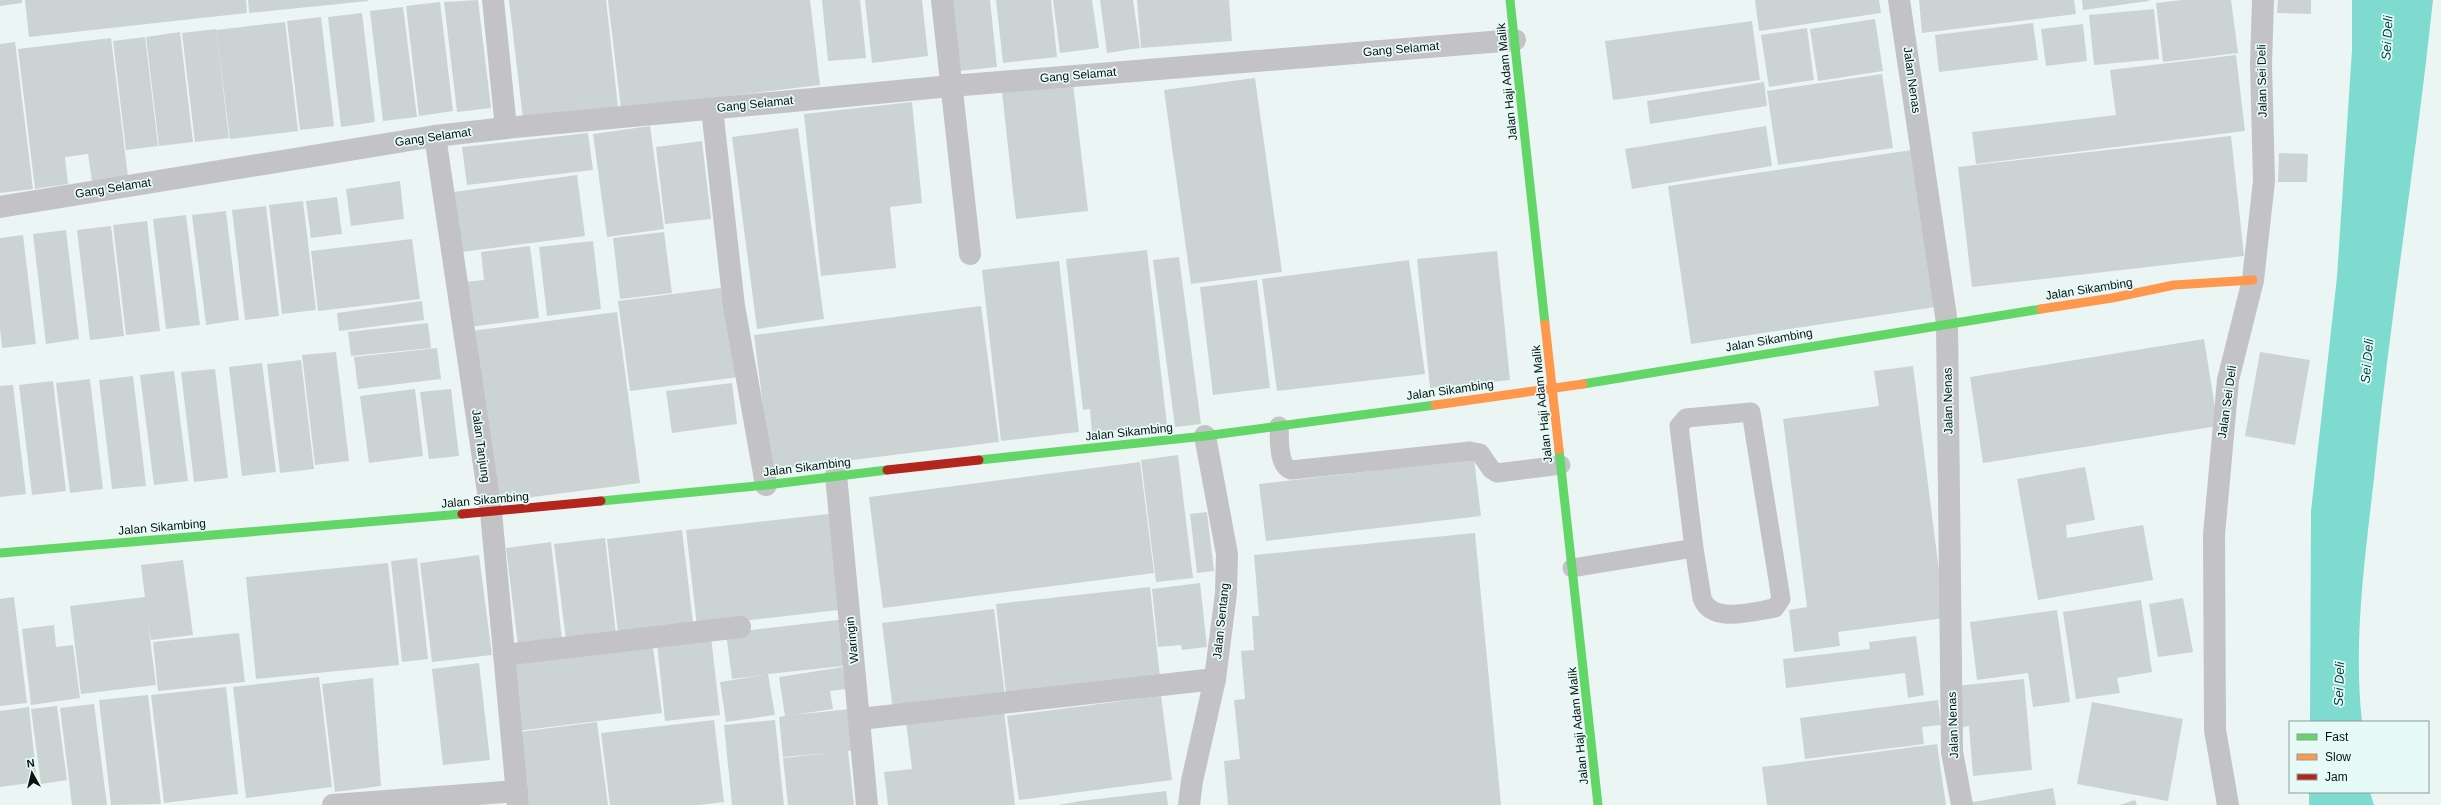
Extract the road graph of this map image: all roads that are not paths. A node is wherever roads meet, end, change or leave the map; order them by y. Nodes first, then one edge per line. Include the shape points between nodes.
1 (493, 0) edge
2 (942, 0) edge
3 (1510, 0) edge
4 (1899, 0) edge
5 (2263, 0) edge
6 (1515, 40) junction
7 (951, 86) junction
8 (712, 109) junction
9 (506, 128) junction
10 (435, 136) junction
11 (0, 207) edge
12 (970, 254) dead end
13 (2253, 280) junction
14 (1947, 322) junction
15 (1552, 389) junction
16 (1279, 426) junction
17 (1205, 436) junction
18 (1561, 465) junction
19 (836, 475) junction
20 (766, 485) junction
21 (491, 512) junction
22 (1694, 548) junction
23 (0, 553) edge
24 (1572, 568) junction
25 (740, 627) dead end
26 (504, 655) junction
27 (1215, 679) junction
28 (860, 719) junction
29 (517, 798) edge
30 (332, 805) edge
31 (867, 805) edge
32 (1189, 805) edge
33 (1598, 805) edge
34 (1962, 805) edge
35 (2228, 805) edge

1 - 9 street
2 - 7 street
3 - 6 street, Jalan Haji Adam Malik
4 - 14 street, Jalan Nenas
5 - 13 street, Jalan Sei Deli via 2261,64 2264,181
6 - 7 street, Gang Selamat
6 - 15 street, Jalan Haji Adam Malik
7 - 8 street, Gang Selamat
7 - 12 street
8 - 9 street, Gang Selamat
8 - 20 street via 734,306
9 - 10 street, Gang Selamat
10 - 11 street, Gang Selamat
10 - 21 street, Jalan Tanjung
13 - 14 street, Jalan Sikambing via 2174,285 2112,298
13 - 35 street, Jalan Sei Deli via 2228,380 2214,535 2215,730
14 - 15 street, Jalan Sikambing
14 - 34 street, Jalan Nenas via 1952,752
15 - 16 street, Jalan Sikambing
15 - 18 street, Jalan Haji Adam Malik
16 - 17 street, Jalan Sikambing
16 - 18 lane via 1283,462 1291,470 1470,451 1480,453 1497,473
17 - 19 street, Jalan Sikambing
17 - 27 street, Jalan Sentang via 1227,554 1226,593
18 - 24 street, Jalan Haji Adam Malik
19 - 20 street, Jalan Sikambing
19 - 28 street, Waringin
20 - 21 street, Jalan Sikambing
21 - 23 street, Jalan Sikambing
21 - 26 street, Jalan Tanjung
22 - 22 lane via 1679,426 1686,418 1751,412 1780,604 1775,608 1729,614 1711,612 1704,605 1702,598
22 - 24 lane
24 - 33 street, Jalan Haji Adam Malik
25 - 26 street
26 - 29 street, Jalan Tanjung
27 - 28 street
27 - 32 street, Jalan Sentang
28 - 31 street, Waringin
29 - 30 street

